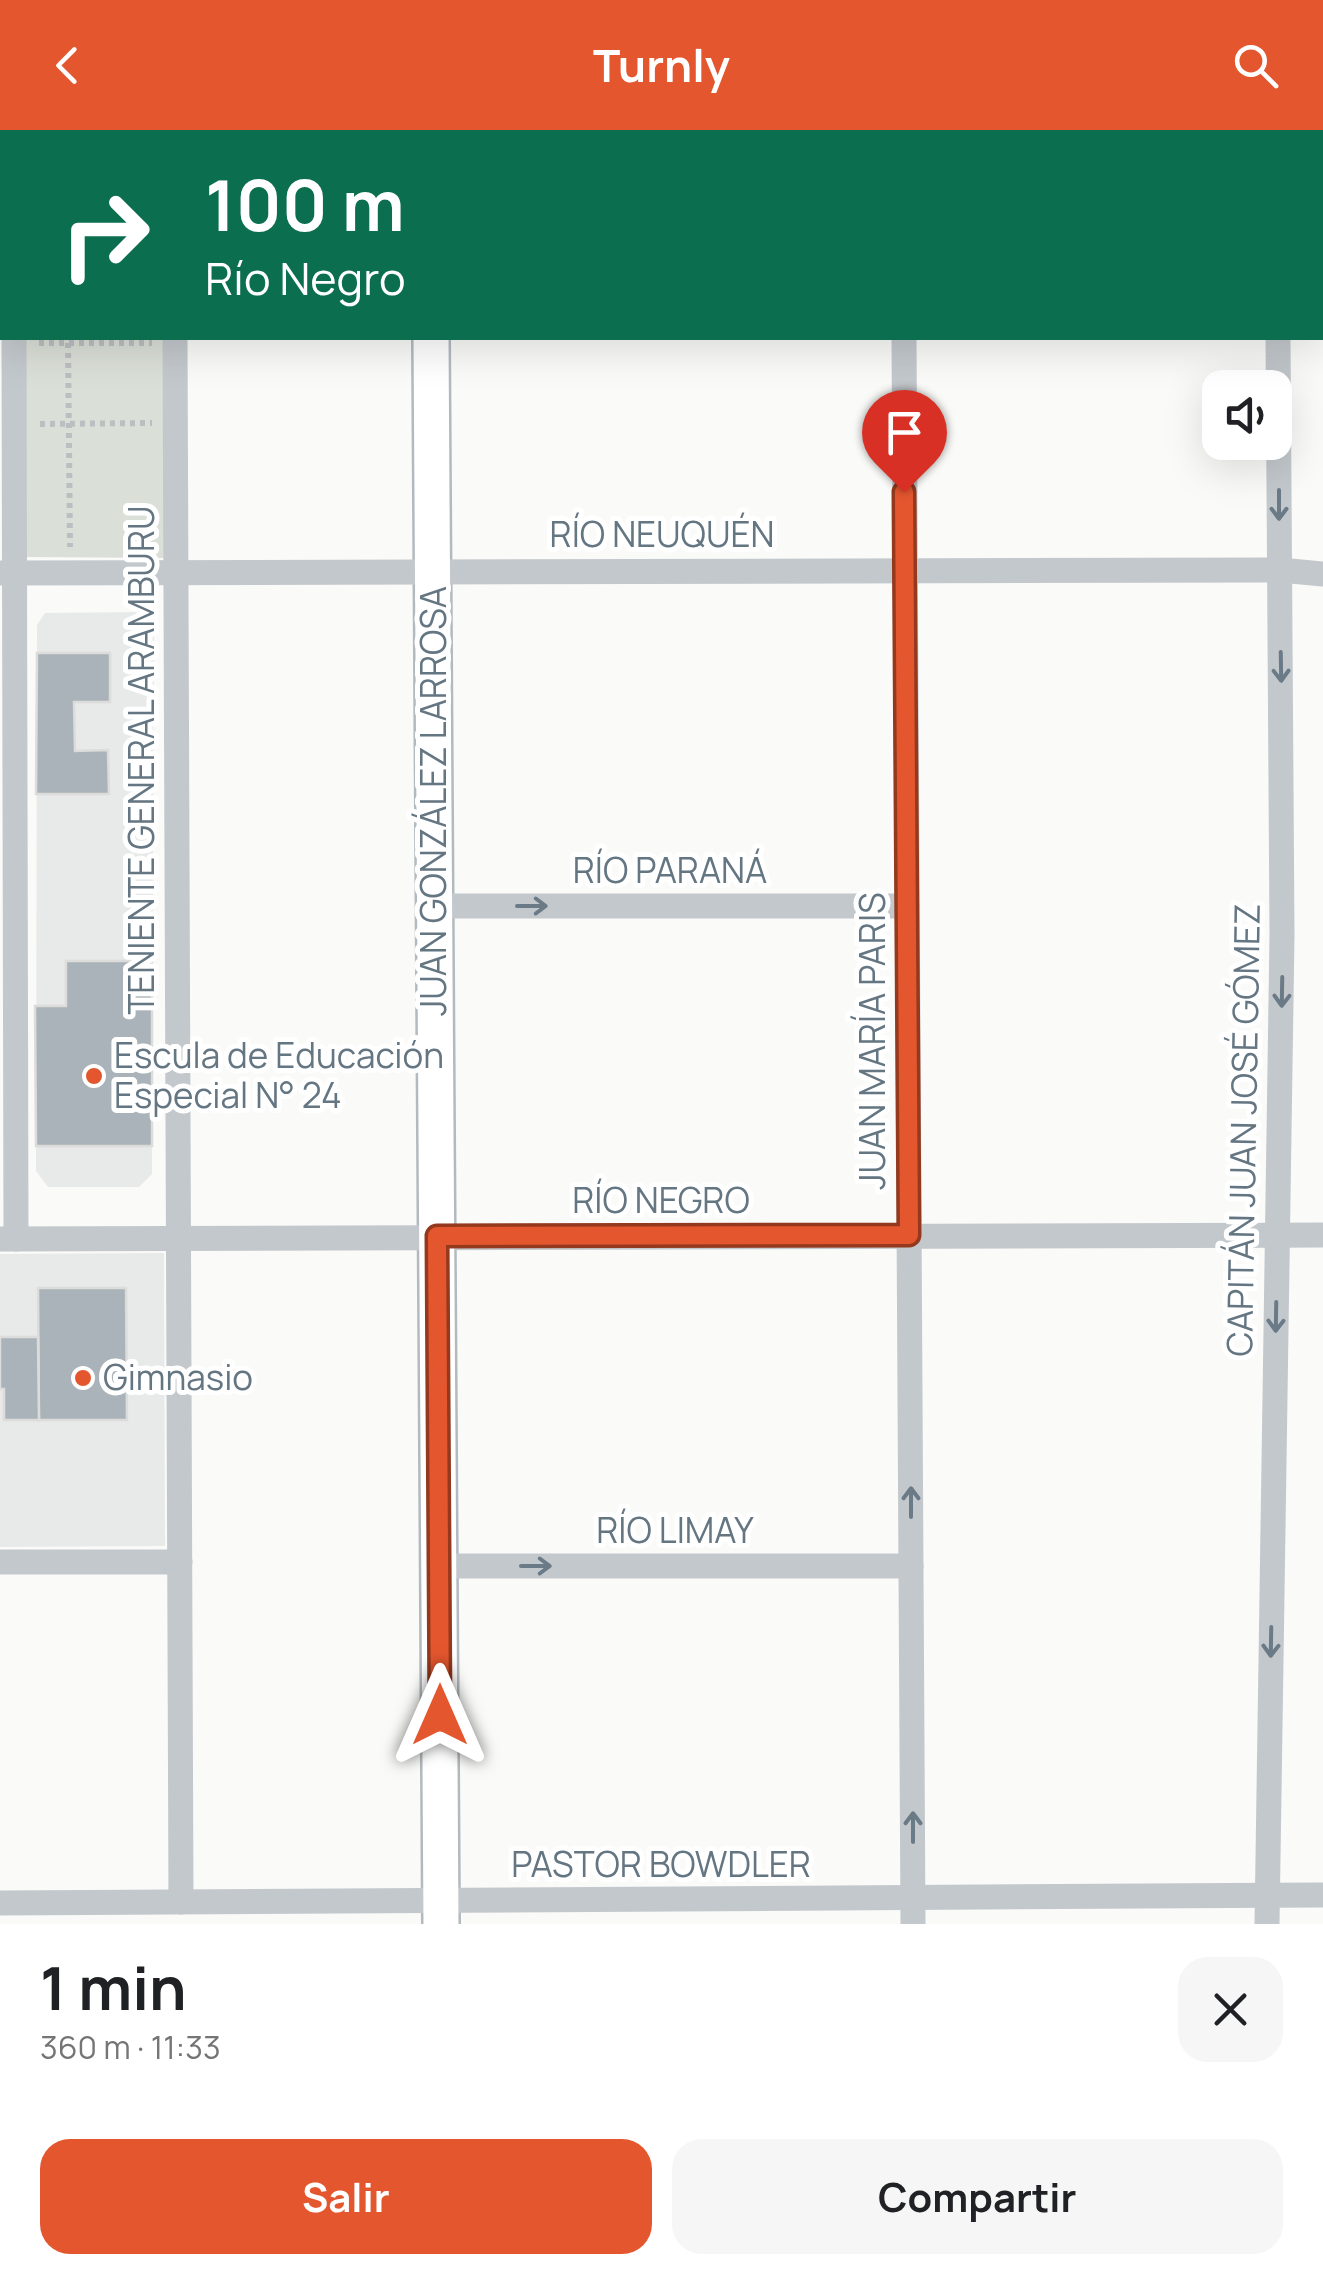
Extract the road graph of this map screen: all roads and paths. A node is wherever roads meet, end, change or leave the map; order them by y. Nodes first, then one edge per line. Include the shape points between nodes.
1 (21, 340) edge
2 (103, 340) edge
3 (161, 340) edge
4 (175, 340) edge
5 (431, 340) edge
6 (904, 340) edge
7 (1278, 340) edge
8 (68, 343) junction
9 (162, 423) dead end
10 (29, 424) dead end
11 (68, 424) junction
12 (54, 548) dead end
13 (70, 548) junction
14 (87, 548) dead end
15 (432, 570) junction
16 (905, 570) junction
17 (1280, 570) junction
18 (176, 572) junction
19 (8, 573) edge
20 (1323, 574) edge
21 (434, 906) junction
22 (907, 906) junction
23 (909, 1235) junction
24 (1278, 1235) junction
25 (1323, 1235) edge
26 (437, 1236) junction
27 (179, 1238) junction
28 (8, 1239) edge
29 (0, 1562) edge
30 (180, 1562) junction
31 (439, 1566) junction
32 (911, 1566) junction
33 (1323, 1895) edge
34 (1267, 1896) junction
35 (0, 1903) edge
36 (196, 1910) edge
37 (913, 1911) edge
38 (441, 1913) edge
39 (1267, 1924) edge

1 - 8 path
1 - 19 street
2 - 3 path
2 - 8 path
4 - 18 street, TENIENTE GENERAL ARAMBURU
5 - 15 street, JUAN GONZÁLEZ LARROSA
6 - 16 street, JUAN MARÍA PARIS
7 -> 17 street, CAPITÁN JUAN JOSÉ GÓMEZ
8 - 11 path
9 - 11 path
10 - 11 path
11 - 13 path
12 - 13 path
13 - 14 path
15 - 16 street, RÍO NEUQUÉN
15 - 18 street, RÍO NEUQUÉN
15 - 21 street, JUAN GONZÁLEZ LARROSA
16 - 17 street, RÍO NEUQUÉN
16 - 22 street, JUAN MARÍA PARIS
17 - 20 street, RÍO NEUQUÉN
17 -> 24 street, CAPITÁN JUAN JOSÉ GÓMEZ
18 - 19 street, RÍO NEUQUÉN
18 - 27 street, TENIENTE GENERAL ARAMBURU
19 - 28 street
21 -> 22 street, RÍO PARANÁ
21 - 26 street, JUAN GONZÁLEZ LARROSA
22 - 23 street, JUAN MARÍA PARIS
23 - 24 street, RÍO NEGRO
23 - 26 street, RÍO NEGRO
32 -> 23 street, JUAN MARÍA PARIS
24 - 25 street, RÍO NEGRO
24 -> 34 street, CAPITÁN JUAN JOSÉ GÓMEZ
26 - 27 street, RÍO NEGRO
26 - 31 street, JUAN GONZÁLEZ LARROSA
27 - 28 street, RÍO NEGRO
27 - 30 street, TENIENTE GENERAL ARAMBURU
29 - 30 street
30 - 36 street, TENIENTE GENERAL ARAMBURU
31 -> 32 street, RÍO LIMAY
31 - 38 street, JUAN GONZÁLEZ LARROSA
37 -> 32 street, JUAN MARÍA PARIS
33 - 34 street, PASTOR BOWDLER
34 - 37 street, PASTOR BOWDLER
34 - 39 street, CAPITÁN JUAN JOSÉ GÓMEZ
35 - 36 street, PASTOR BOWDLER
36 - 38 street, PASTOR BOWDLER
37 - 38 street, PASTOR BOWDLER

